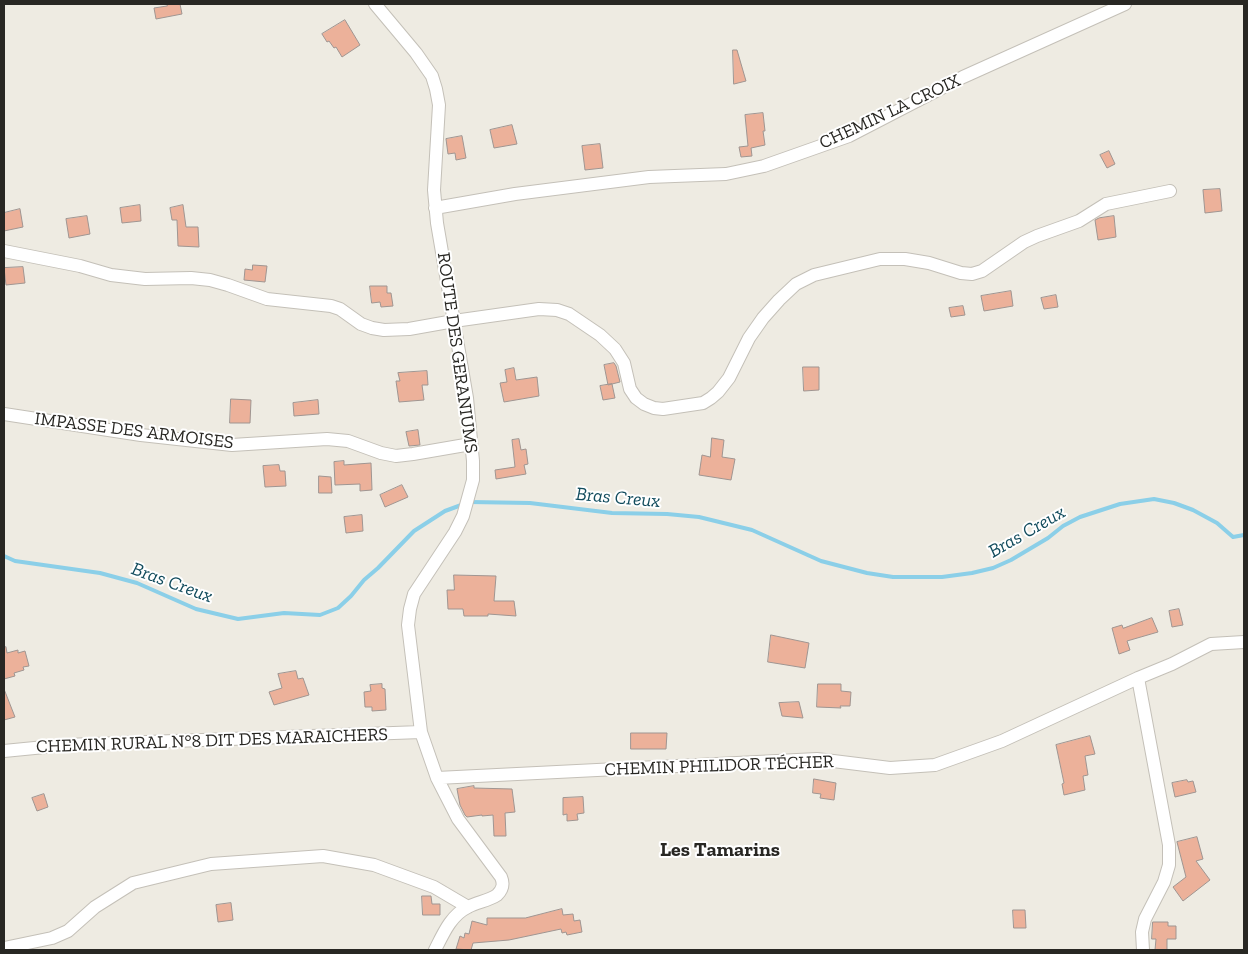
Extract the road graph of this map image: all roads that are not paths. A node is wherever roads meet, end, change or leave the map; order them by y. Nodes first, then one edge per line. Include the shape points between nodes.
1 (375, 4) edge
2 (1125, 4) edge
3 (1170, 191) dead end
4 (436, 208) junction
5 (4, 251) edge
6 (454, 321) junction
7 (4, 414) edge
8 (471, 444) junction
9 (1244, 642) edge
10 (1138, 678) junction
11 (421, 732) junction
12 (4, 751) edge
13 (438, 778) junction
14 (468, 907) junction
15 (4, 948) edge
16 (435, 950) edge
17 (1143, 950) edge

1 - 4 street, ROUTE DES GERANIUMS via 416,53 432,76 436,89 440,105 434,190
2 - 4 street, CHEMIN LA CROIX via 963,77 849,136 764,166 726,174 649,178 525,192
3 - 6 street via 1106,204 1079,220 1031,239 982,271 972,274 906,258 880,259 814,275 796,284 763,318 724,386 703,403 664,410 644,404 630,390 624,363 615,349 569,314 557,310 539,309
4 - 6 street, ROUTE DES GERANIUMS
5 - 6 street via 111,275 210,280 267,299 332,306 362,324 378,329 409,329
6 - 8 street, ROUTE DES GERANIUMS
7 - 8 street, IMPASSE DES ARMOISES via 232,445 327,439 348,441 396,456
8 - 11 street, ROUTE DES GERANIUMS via 473,480 463,516 414,594 410,609 408,625
9 - 10 street, CHEMIN PHILIDOR TÉCHER via 1211,644
10 - 13 street, CHEMIN PHILIDOR TÉCHER via 1002,741 935,765 890,768 817,759
10 - 17 street via 1169,845 1169,866 1142,932
11 - 12 street, CHEMIN RURAL N°8 DIT DES MARAICHERS via 65,745
11 - 13 street, ROUTE DES GERANIUMS
13 - 14 street, ROUTE DES GERANIUMS via 458,819 503,882 497,895
14 - 15 street via 434,887 374,865 323,856 211,864 133,883 95,907 68,932
14 - 16 street, ROUTE DES GERANIUMS via 447,927

